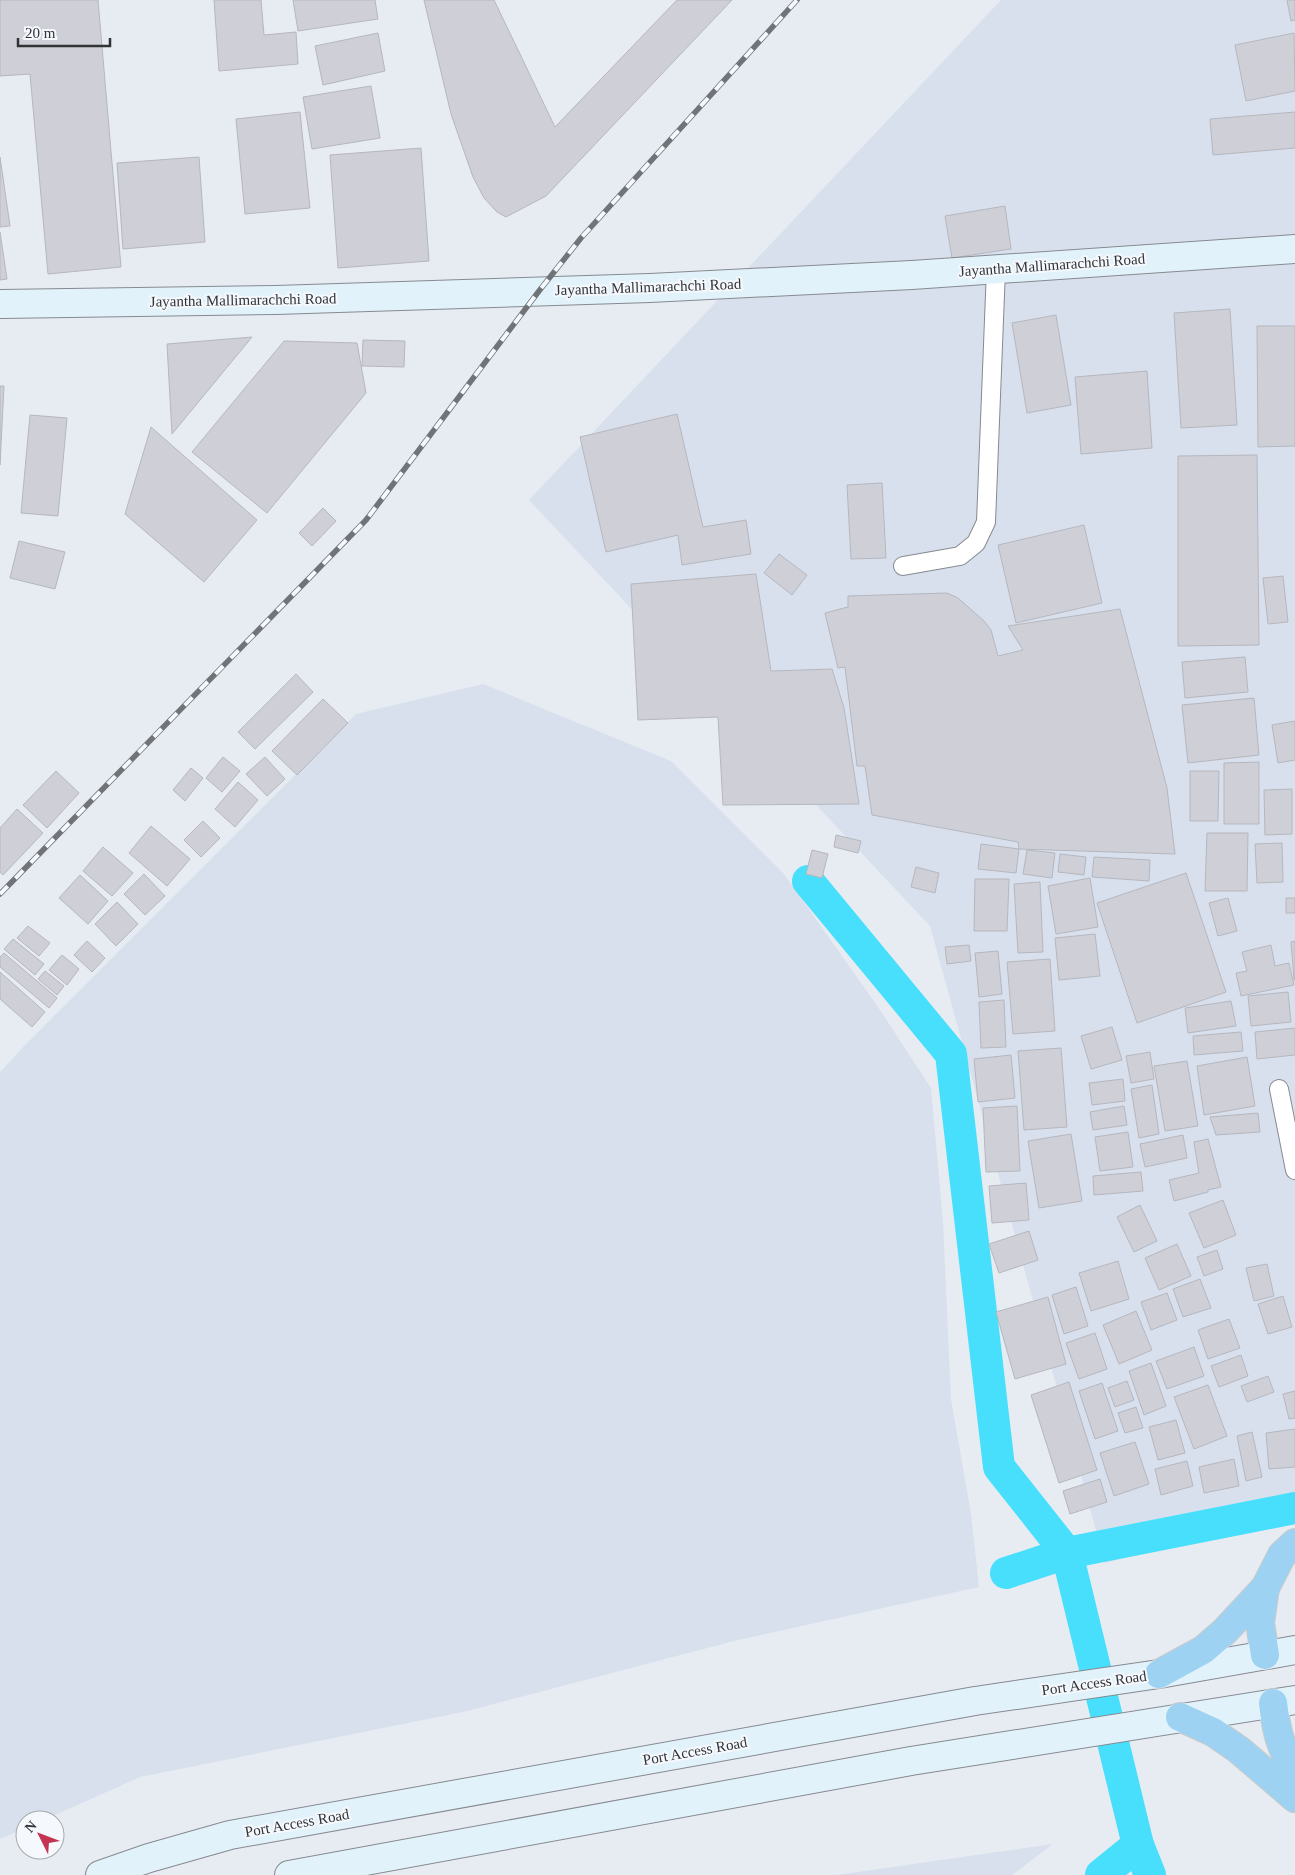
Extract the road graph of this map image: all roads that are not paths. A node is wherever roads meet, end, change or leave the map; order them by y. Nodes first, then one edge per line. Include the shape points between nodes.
1 (1295, 249) edge
2 (996, 270) junction
3 (0, 304) edge
4 (903, 566) dead end
5 (1279, 1089) dead end
6 (1295, 1170) edge
7 (1295, 1543) edge
8 (1265, 1588) junction
9 (1295, 1650) edge
10 (1264, 1655) junction
11 (1159, 1674) junction
12 (1284, 1701) edge
13 (1180, 1717) junction
14 (1295, 1770) edge
15 (1295, 1798) edge
16 (100, 1875) edge
17 (289, 1875) edge

1 - 2 main road, Jayantha Mallimarachchi Road
2 - 3 main road, Jayantha Mallimarachchi Road via 650,288 276,300
2 - 4 lane via 986,522 976,543 960,556
5 - 6 lane
7 - 8 highway via 1282,1555
8 - 10 highway via 1260,1623
8 - 11 highway via 1204,1650
9 - 10 main road, Port Access Road
10 - 11 main road, Port Access Road
11 - 16 main road, Port Access Road via 975,1701 230,1835
12 - 13 main road
12 - 14 highway via 1276,1730
13 - 15 highway via 1213,1732 1239,1750
13 - 17 main road via 911,1761

